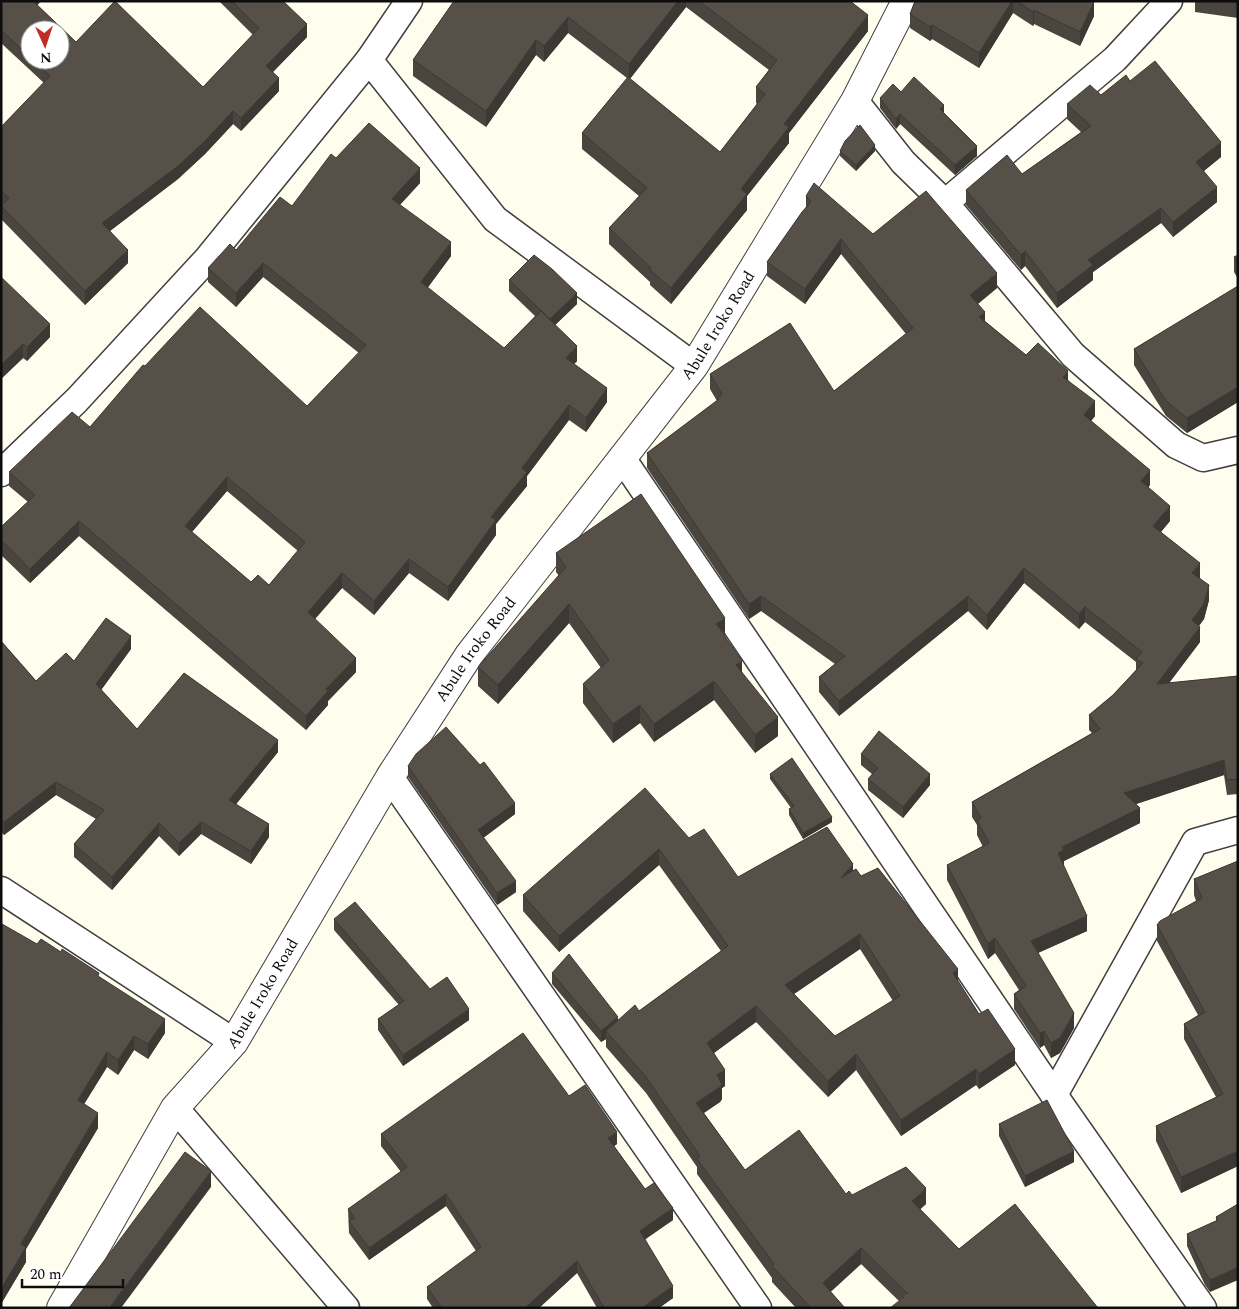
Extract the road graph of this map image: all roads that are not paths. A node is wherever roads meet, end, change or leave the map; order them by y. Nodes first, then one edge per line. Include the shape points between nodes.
1 (409, 1) edge
2 (906, 1) edge
3 (1170, 1) edge
4 (369, 60) junction
5 (855, 101) junction
6 (945, 203) junction
7 (694, 366) junction
8 (1238, 450) edge
9 (622, 458) junction
10 (1, 473) edge
11 (390, 777) junction
12 (1238, 830) edge
13 (1, 890) edge
14 (234, 1042) junction
15 (1054, 1095) junction
16 (174, 1108) junction
17 (61, 1308) edge
18 (346, 1308) edge
19 (758, 1308) edge
20 (1203, 1308) edge

1 - 4 street
2 - 5 street, Abule Iroko Road
3 - 6 street via 1116,59
4 - 7 street via 495,219
4 - 10 street via 208,258 77,400
5 - 6 street via 903,162
5 - 7 street, Abule Iroko Road
6 - 8 street via 1074,356 1176,445 1203,458
7 - 9 street, Abule Iroko Road
9 - 11 street, Abule Iroko Road via 469,655
9 - 15 street
11 - 14 street, Abule Iroko Road
11 - 19 street
12 - 15 street via 1195,842
13 - 14 street
14 - 16 street, Abule Iroko Road
15 - 20 street
16 - 17 street, Abule Iroko Road
16 - 18 street

